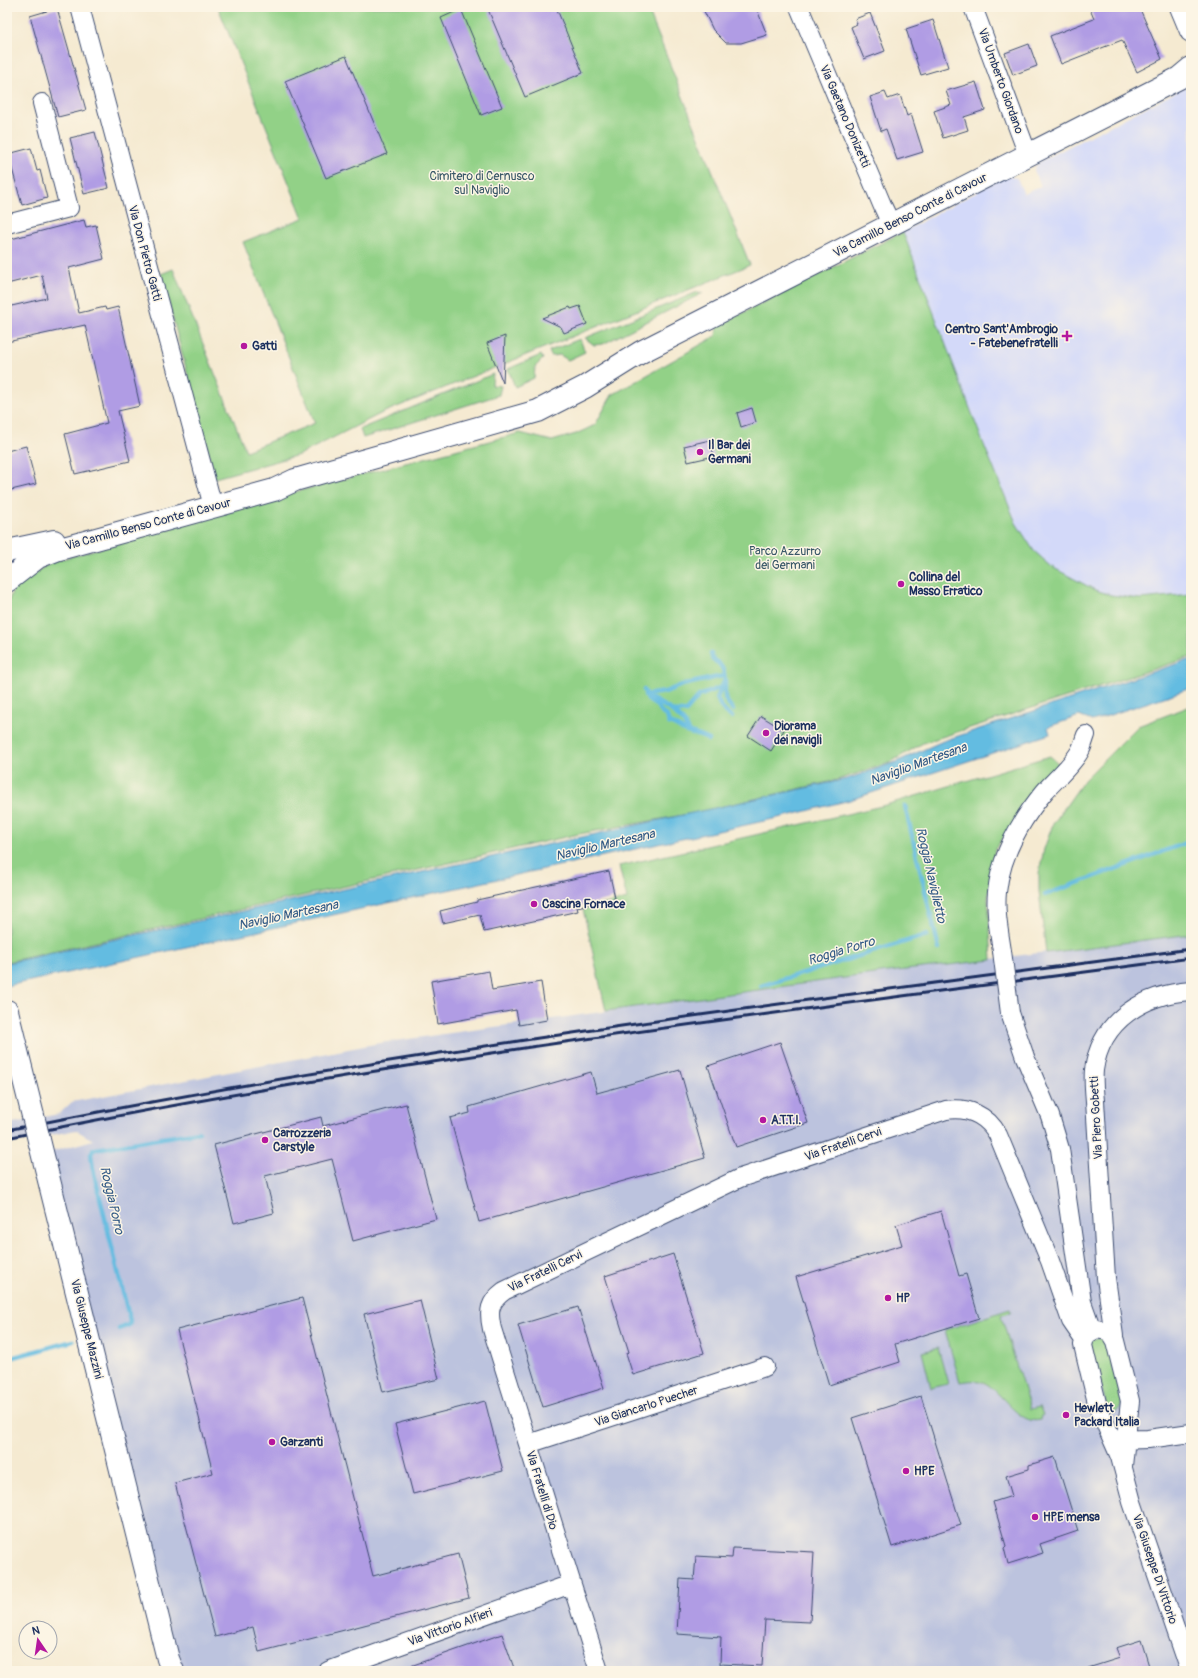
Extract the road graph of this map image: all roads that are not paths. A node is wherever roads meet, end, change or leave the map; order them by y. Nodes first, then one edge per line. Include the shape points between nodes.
1 (80, 7) edge
2 (799, 7) edge
3 (973, 7) edge
4 (1187, 75) edge
5 (42, 103) dead end
6 (1028, 155) junction
7 (7, 224) edge
8 (891, 224) junction
9 (295, 480) junction
10 (211, 499) junction
11 (7, 551) edge
12 (7, 581) edge
13 (1086, 735) dead end
14 (1191, 991) edge
15 (8, 1016) edge
16 (490, 1309) joint
17 (1097, 1334) junction
18 (765, 1367) dead end
19 (1130, 1406) junction
20 (1100, 1412) junction
21 (1191, 1433) edge
22 (1120, 1439) junction
23 (528, 1444) junction
24 (571, 1584) junction
25 (166, 1648) junction
26 (173, 1671) edge
27 (180, 1671) edge
28 (328, 1671) edge
29 (599, 1671) edge
30 (1190, 1671) edge

1 - 10 street, Via Don Pietro Gatti
2 - 8 street, Via Gaetano Donizetti
3 - 6 street, Via Umberto Giordano
4 - 6 street, Via Camillo Benso Conte di Cavour
5 - 7 street via 69,208
6 - 8 street, Via Camillo Benso Conte di Cavour
8 - 9 street, Via Camillo Benso Conte di Cavour via 641,352 585,387 538,411
9 - 10 street, Via Camillo Benso Conte di Cavour via 272,482
9 - 12 street, Via Camillo Benso Conte di Cavour via 274,490 56,550 38,557
10 - 11 street, Via Camillo Benso Conte di Cavour via 69,538
13 - 17 street, bridge via 1080,751 1041,797 1013,836 1002,865 997,893 997,913 1010,1014 1058,1142 1082,1302
14 - 17 street, Via Piero Gobetti via 1157,997 1133,1008 1110,1031 1096,1062 1094,1101 1106,1278
15 - 25 street, Via Giuseppe Mazzini, bridge
16 - 17 street, Via Fratelli Cervi via 492,1301 504,1291 740,1178 946,1110 959,1108 975,1113 987,1121 998,1135 1050,1261 1071,1321
16 - 23 street, Via Fratelli di Dio via 492,1329
17 - 19 street, Via Giuseppe Di Vittorio via 1130,1400
17 - 20 street, Via Giuseppe Di Vittorio via 1083,1348
18 - 23 street, Via Giancarlo Puecher
19 - 20 street via 1125,1415 1115,1419
19 - 22 street, Via Giuseppe Di Vittorio
20 - 22 street, Via Giuseppe Di Vittorio
21 - 22 street via 1148,1439
22 - 30 street, Via Giuseppe Di Vittorio via 1123,1466 1132,1502
23 - 24 street, Via Fratelli di Dio
24 - 28 street, Via Vittorio Alfieri
24 - 29 street, Via Fratelli di Dio
25 - 26 street, Via Giuseppe Mazzini
25 - 27 street, Via Giuseppe Mazzini

